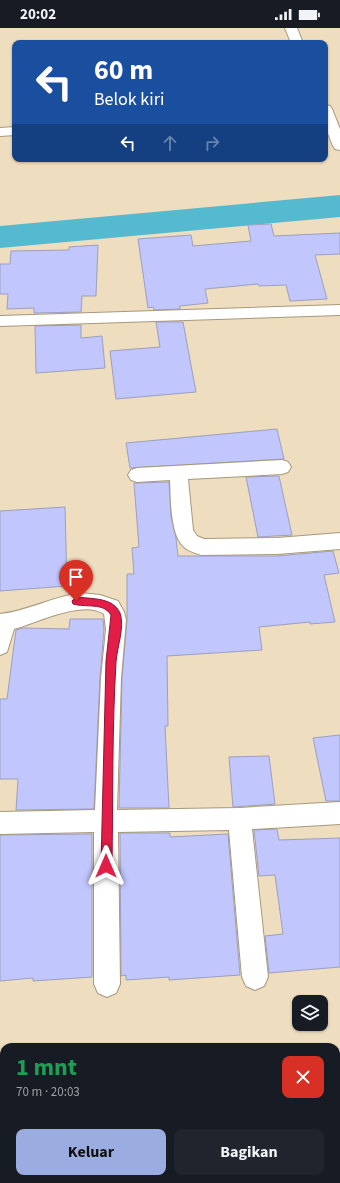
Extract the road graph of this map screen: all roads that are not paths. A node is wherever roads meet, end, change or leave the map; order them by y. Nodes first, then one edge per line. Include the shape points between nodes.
1 (291, 28) edge
2 (296, 40) edge
3 (328, 116) edge
4 (12, 131) edge
5 (0, 132) edge
6 (340, 146) edge
7 (340, 310) edge
8 (0, 321) edge
9 (282, 467) dead end
10 (178, 473) junction
11 (137, 475) dead end
12 (340, 541) edge
13 (3, 623) edge
14 (0, 646) edge
15 (340, 813) edge
16 (239, 819) junction
17 (106, 822) junction
18 (0, 823) edge
19 (255, 977) dead end
20 (107, 984) dead end

1 - 2 street
3 - 6 street
4 - 5 street
7 - 8 street
9 - 10 street
10 - 11 street
10 - 12 street via 184,530 190,541 200,547 277,546
13 - 14 street
13 - 17 street via 76,601 102,604 112,608 116,615 111,661
15 - 16 street
16 - 17 street
16 - 19 street
17 - 18 street
17 - 20 street

